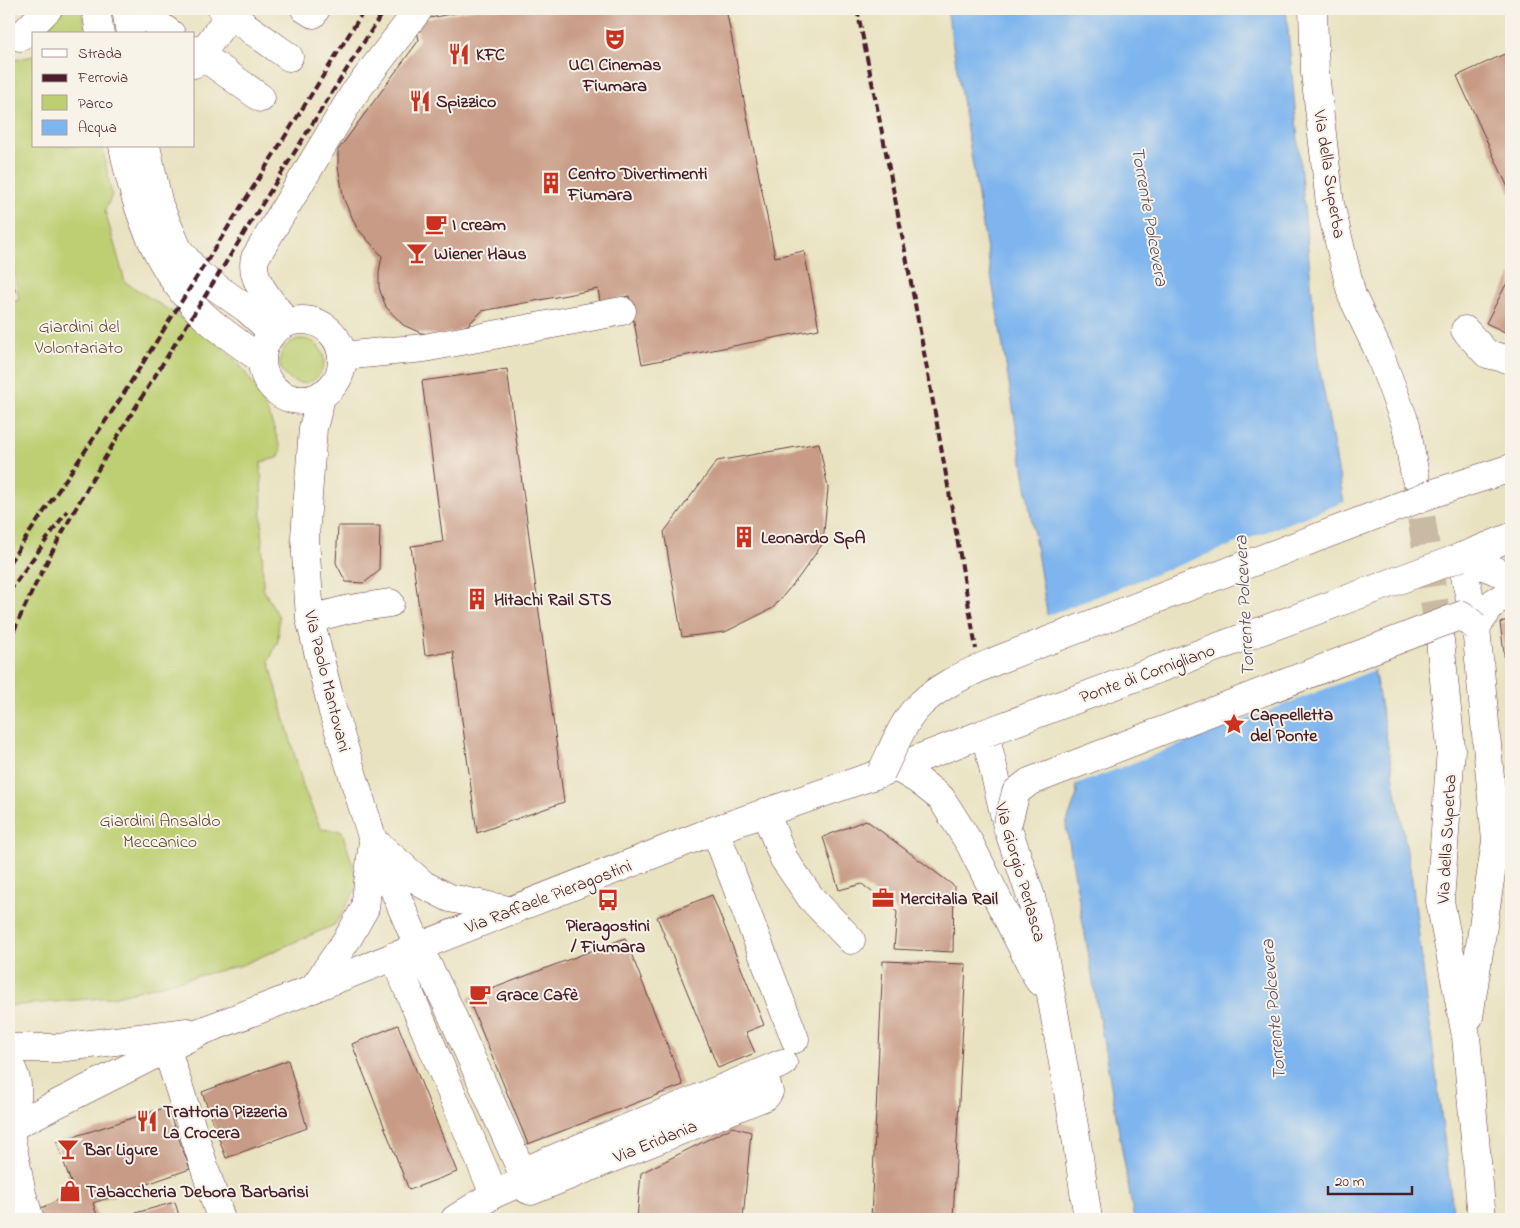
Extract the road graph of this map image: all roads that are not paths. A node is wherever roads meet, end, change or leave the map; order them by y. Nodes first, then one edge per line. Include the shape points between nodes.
1 (30, 9) edge
2 (48, 9) edge
3 (96, 9) edge
4 (305, 9) edge
5 (316, 9) edge
6 (419, 9) edge
7 (1313, 9) edge
8 (229, 11) edge
9 (135, 20) edge
10 (100, 32) edge
11 (166, 32) edge
12 (18, 34) edge
13 (196, 56) edge
14 (289, 57) dead end
15 (261, 98) dead end
16 (122, 148) edge
17 (146, 148) edge
18 (622, 311) dead end
19 (280, 328) junction
20 (1465, 330) dead end
21 (342, 356) junction
22 (262, 360) junction
23 (1511, 360) edge
24 (322, 394) junction
25 (295, 399) junction
26 (313, 428) junction
27 (1511, 468) edge
28 (1423, 485) junction
29 (1511, 537) edge
30 (1461, 557) junction
31 (1511, 577) edge
32 (1511, 593) edge
33 (390, 603) dead end
34 (310, 619) junction
35 (1476, 627) junction
36 (1440, 640) tunnel mouth
37 (985, 733) junction
38 (888, 770) junction
39 (765, 812) junction
40 (1007, 826) junction
41 (715, 830) junction
42 (373, 840) junction
43 (513, 911) junction
44 (851, 940) dead end
45 (406, 951) junction
46 (313, 989) junction
47 (1054, 1012) junction
48 (202, 1030) junction
49 (1466, 1036) junction
50 (9, 1048) edge
51 (167, 1050) junction
52 (9, 1064) edge
53 (9, 1128) edge
54 (522, 1177) junction
55 (494, 1194) junction
56 (30, 1219) edge
57 (221, 1219) edge
58 (455, 1219) edge
59 (1088, 1219) edge
60 (1482, 1219) edge

1 - 12 street via 22,16
2 - 12 street
3 - 10 street
4 - 5 street via 313,14
6 - 19 street via 353,95 255,258 253,270
7 - 28 street, Via della Superba via 1315,73 1330,204 1352,296 1378,350 1406,425
8 - 13 street
8 - 14 street
9 - 11 street
13 - 15 street
16 - 22 street via 138,210 159,258 204,315
17 - 19 street via 159,205 178,249 199,275
18 - 21 street via 424,348
19 - 21 street via 299,320 312,321 332,334
19 - 22 street via 263,350
20 - 23 street via 1487,354
21 - 24 street via 337,378
22 - 25 street via 263,372 272,386
24 - 25 street via 305,400
24 - 26 street, Via Paolo Mantovani
25 - 26 street
26 - 34 street, Via Paolo Mantovani via 306,537
27 - 28 street
28 - 38 street, bridge via 962,677 925,700 913,712
29 - 30 street, Ponte di Cornigliano
30 - 31 street
30 - 35 street
30 - 37 street, Ponte di Cornigliano, bridge
32 - 35 street via 1494,602
33 - 34 street
34 - 42 street, Via Paolo Mantovani via 333,712
35 - 40 street, bridge via 1462,616 1029,782 1016,792
35 - 49 street via 1496,840
36 - 49 street, Via della Superba via 1451,749 1440,901
37 - 38 street, Ponte di Cornigliano
37 - 40 street, Via Giorgio Perlasca
38 - 39 street, Via Raffaele Pieragostini
38 - 47 street, Via Giorgio Perlasca via 918,780 941,798 993,886
39 - 41 street, Via Raffaele Pieragostini
39 - 44 street via 784,859 812,898
40 - 47 street, Via Giorgio Perlasca via 1031,897
41 - 43 street, Via Raffaele Pieragostini
41 - 54 street, Via Eridania via 780,1058 655,1129
42 - 43 street via 424,885 450,898
42 - 45 street, Via Paolo Mantovani
42 - 46 street, Via Paolo Mantovani via 365,908
43 - 45 street, Via Raffaele Pieragostini
45 - 46 street, Via Raffaele Pieragostini
45 - 54 street via 447,1004
45 - 55 street
46 - 48 street, Via Raffaele Pieragostini
47 - 59 street, Via Giorgio Perlasca
48 - 50 street, Via Raffaele Pieragostini via 58,1048
48 - 51 street, Via Raffaele Pieragostini
49 - 60 street
51 - 53 street, Via Raffaele Pieragostini
51 - 57 street
52 - 53 street via 14,1072 18,1100
53 - 56 street
54 - 55 street, Via Eridania
55 - 58 street, Via Eridania

